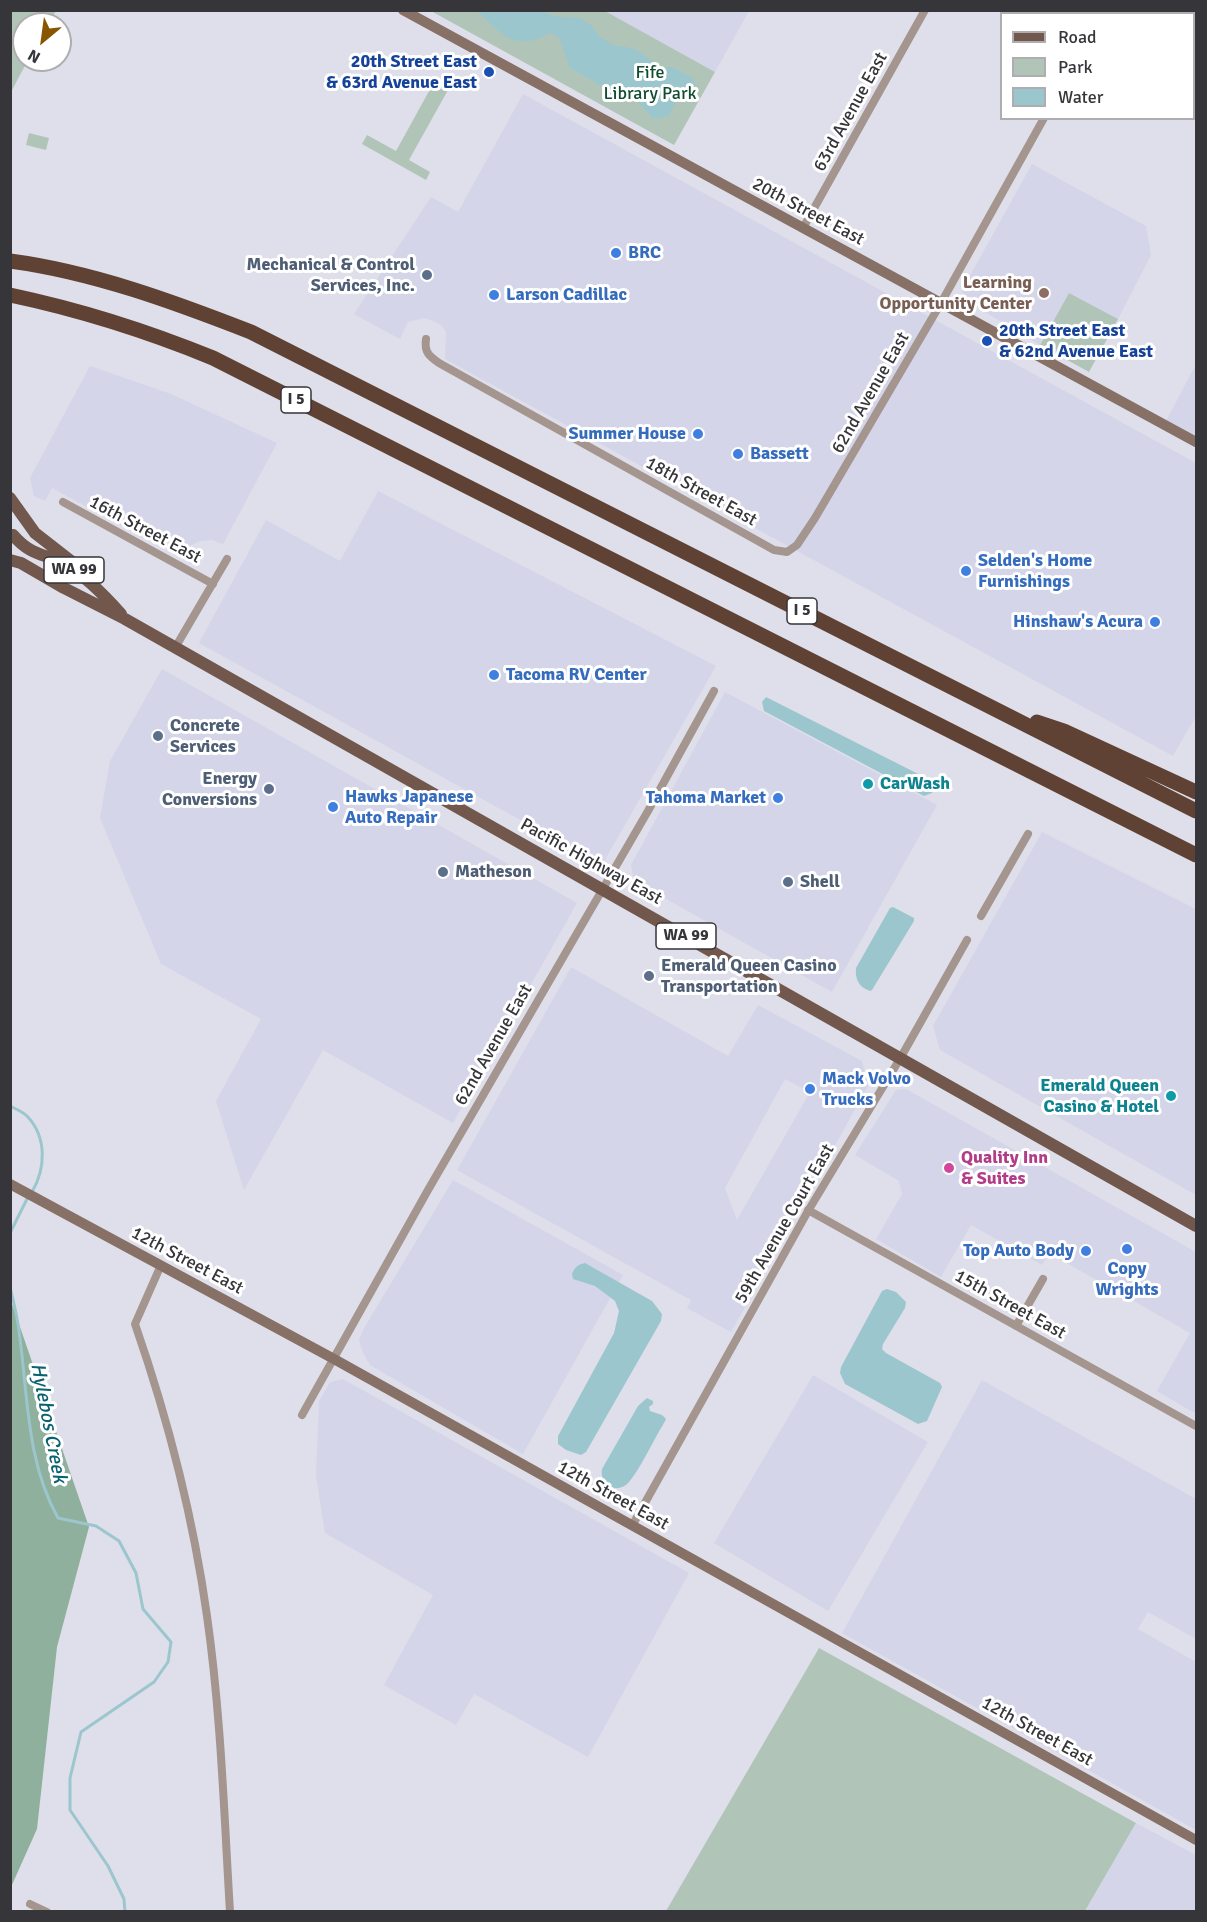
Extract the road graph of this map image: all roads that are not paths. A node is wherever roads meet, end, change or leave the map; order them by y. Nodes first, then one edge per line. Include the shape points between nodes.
1 (403, 10) edge
2 (925, 10) edge
3 (1043, 120) edge
4 (803, 228) junction
5 (10, 261) edge
6 (10, 295) edge
7 (941, 303) junction
8 (426, 339) dead end
9 (1197, 442) edge
10 (10, 498) edge
11 (63, 502) dead end
12 (12, 534) edge
13 (787, 552) joint
14 (227, 559) dead end
15 (10, 560) edge
16 (89, 583) junction
17 (213, 584) junction
18 (125, 619) junction
19 (175, 648) junction
20 (714, 691) dead end
21 (987, 705) junction
22 (1197, 792) edge
23 (1076, 793) junction
24 (1197, 811) edge
25 (1028, 834) dead end
26 (1197, 855) edge
27 (1197, 864) edge
28 (603, 889) junction
29 (981, 916) dead end
30 (967, 940) dead end
31 (901, 1057) junction
32 (10, 1184) edge
33 (808, 1210) junction
34 (1197, 1226) edge
35 (161, 1265) junction
36 (1043, 1279) dead end
37 (1016, 1326) junction
38 (334, 1359) junction
39 (302, 1415) dead end
40 (1197, 1426) edge
41 (632, 1526) junction
42 (1197, 1840) edge
43 (30, 1904) dead end
44 (47, 1911) edge
45 (230, 1911) edge

1 - 4 street, 20th Street East
2 - 4 street, 63rd Avenue East
3 - 7 street, 62nd Avenue East
4 - 7 street, 20th Street East
5 - 21 highway, I 5 via 90,278 251,332
6 - 23 highway, I 5 via 111,320 213,358
7 - 9 street, 20th Street East
7 - 13 street, 62nd Avenue East via 806,532
8 - 13 street, 18th Street East via 429,356 439,363 774,550
10 - 16 main road via 35,533 70,558
11 - 17 street, 16th Street East
12 - 16 main road, Pacific Highway East / WA 99 via 30,551 65,564
14 - 17 street
15 - 18 main road, Pacific Highway East / WA 99
16 - 18 main road, Pacific Highway East / WA 99
17 - 19 street
18 - 19 main road, Pacific Highway East / WA 99
19 - 28 main road, Pacific Highway East / WA 99
20 - 28 street, 62nd Avenue East
21 - 22 highway via 1064,730
21 - 24 highway, I 5
23 - 26 highway, I 5
23 - 27 highway
25 - 29 street
28 - 31 main road, Pacific Highway East / WA 99
28 - 38 street, 62nd Avenue East
30 - 31 street, 59th Avenue Court East
31 - 33 street, 59th Avenue Court East
31 - 34 main road, Pacific Highway East / WA 99
32 - 35 street, 12th Street East
33 - 37 street, 15th Street East
33 - 41 street, 59th Avenue Court East
35 - 38 street, 12th Street East
35 - 45 street via 135,1324 173,1446 201,1572 216,1695
36 - 37 street
37 - 40 street, 15th Street East
38 - 39 street, 62nd Avenue East
38 - 41 street, 12th Street East
41 - 42 street, 12th Street East
43 - 44 street

